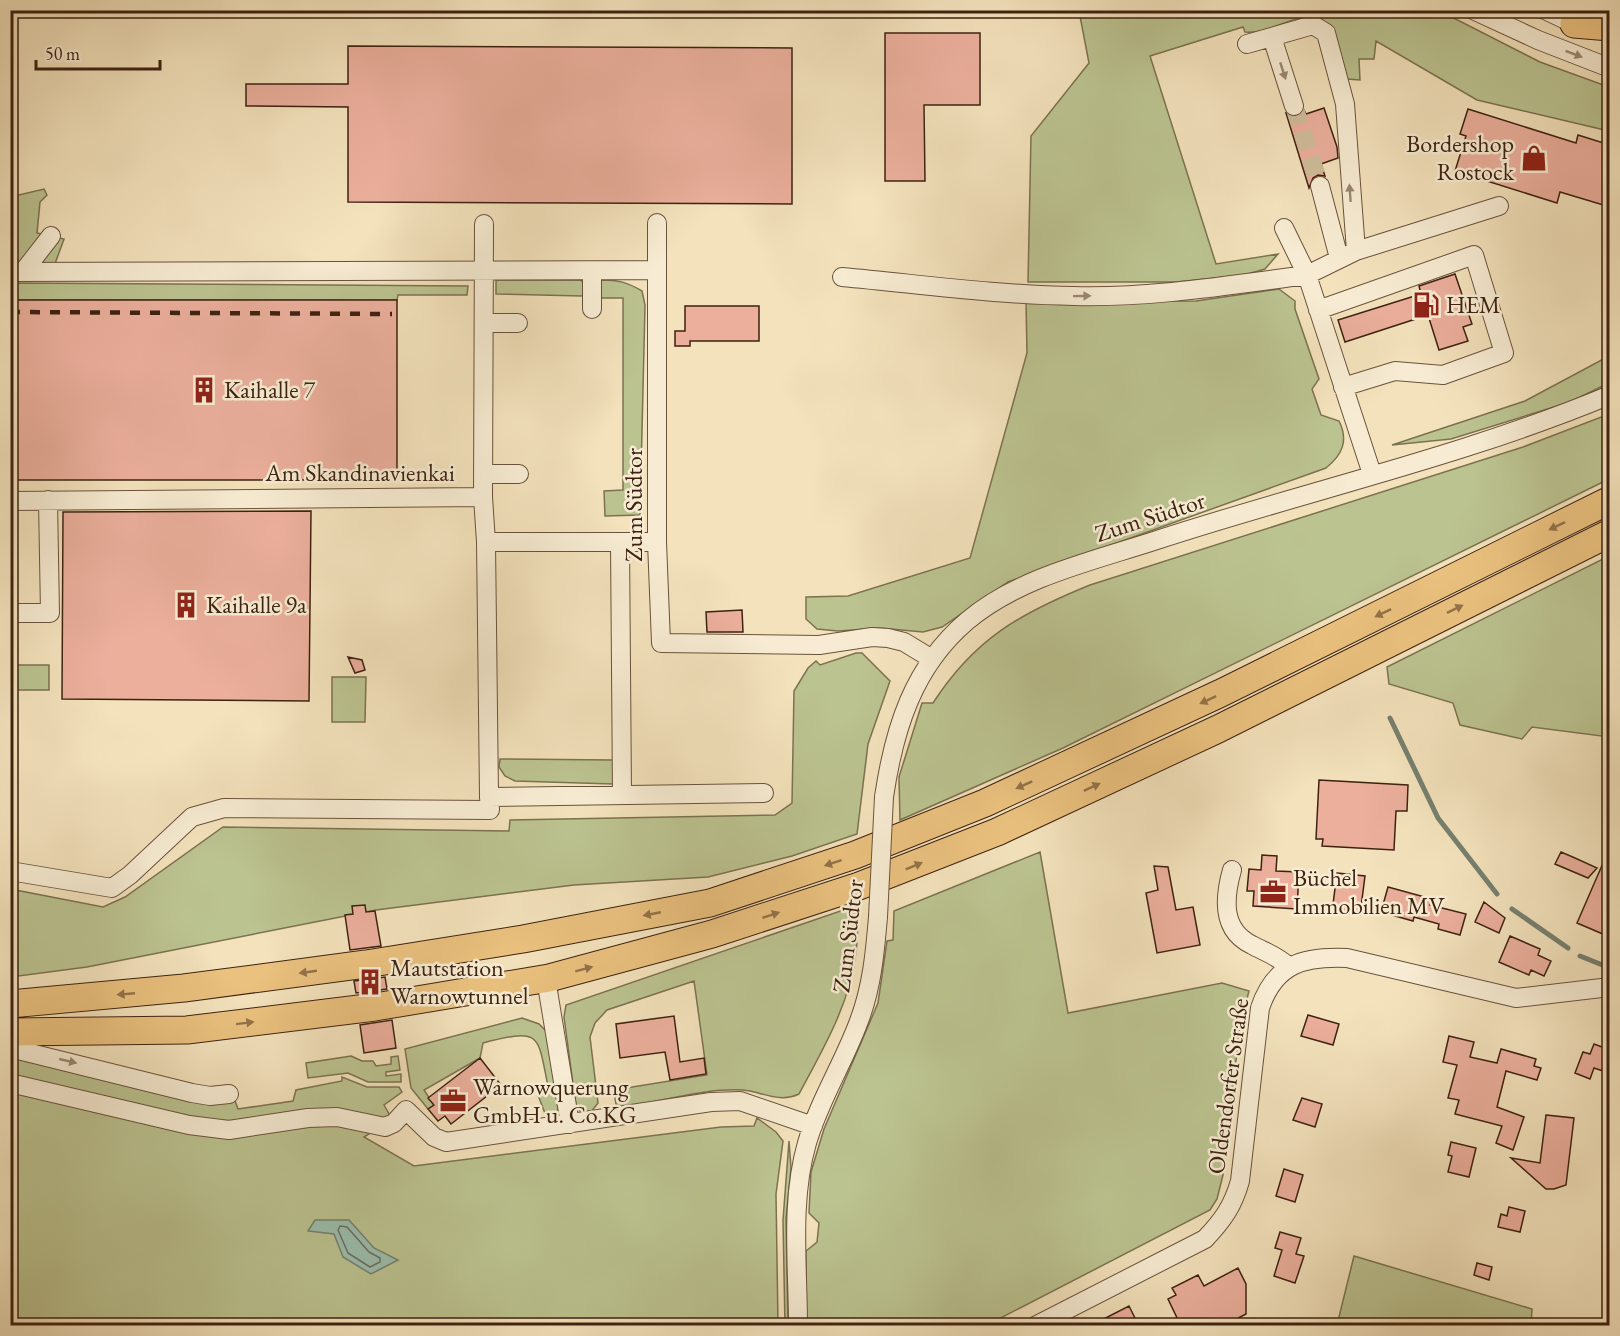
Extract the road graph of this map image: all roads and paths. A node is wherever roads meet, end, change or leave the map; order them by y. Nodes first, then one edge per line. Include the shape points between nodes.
1 (1473, 10) edge
2 (1545, 10) edge
3 (1574, 24) junction
4 (1610, 27) edge
5 (1272, 37) junction
6 (1610, 38) edge
7 (1247, 44) dead end
8 (1610, 68) edge
9 (1294, 106) tunnel mouth
10 (1320, 186) tunnel mouth
11 (1499, 206) dead end
12 (657, 223) dead end
13 (484, 224) dead end
14 (1284, 228) dead end
15 (51, 236) dead end
16 (1356, 251) junction
17 (1339, 258) junction
18 (657, 270) junction
19 (483, 271) junction
20 (592, 271) junction
21 (17, 272) edge
22 (1307, 275) junction
23 (842, 277) dead end
24 (592, 309) dead end
25 (1318, 310) junction
26 (484, 323) junction
27 (518, 323) dead end
28 (1343, 387) junction
29 (1610, 395) edge
30 (485, 474) junction
31 (519, 474) dead end
32 (1372, 474) junction
33 (483, 496) junction
34 (48, 500) junction
35 (1610, 500) edge
36 (10, 501) edge
37 (1610, 533) edge
38 (486, 542) junction
39 (620, 542) junction
40 (657, 542) junction
41 (10, 613) edge
42 (932, 659) junction
43 (764, 793) dead end
44 (622, 795) junction
45 (489, 797) junction
46 (1232, 870) dead end
47 (10, 871) edge
48 (1289, 967) junction
49 (546, 979) junction
50 (1610, 987) edge
51 (10, 1004) edge
52 (10, 1032) edge
53 (10, 1048) edge
54 (10, 1083) edge
55 (229, 1094) dead end
56 (570, 1124) junction
57 (813, 1126) junction
58 (798, 1326) edge
59 (1035, 1326) edge

1 -> 8 street
2 - 3 street
3 - 4 highway
3 - 6 street
5 - 7 street
5 -> 9 street
16 -> 5 street via 1345,104 1326,33 1313,25
10 - 17 street
11 - 16 street
12 - 18 street, Zum Südtor
13 - 19 street, Am Skandinavienkai
14 - 22 street
15 - 21 street
16 - 17 street
17 - 22 street
18 - 20 street
18 - 40 street, Zum Südtor
19 - 20 street
19 - 21 street
19 - 26 street, Am Skandinavienkai
20 - 24 street
23 -> 22 street via 1077,296 1163,293
22 - 25 street
25 - 28 street
25 - 28 street via 1474,255 1504,353 1443,375 1395,371
26 - 27 street
26 - 30 street, Am Skandinavienkai
28 - 32 street
29 - 32 street, Zum Südtor via 1553,419
30 - 31 street
30 - 33 street, Am Skandinavienkai
32 - 42 street, Zum Südtor via 1228,516 1044,578 983,609
33 - 34 street, Am Skandinavienkai
33 - 38 street
34 - 36 street, Am Skandinavienkai
34 - 41 street via 50,613
35 -> 51 highway via 1221,693 985,803 855,855 710,903 366,964 184,988
49 -> 37 highway via 791,909 996,832 1218,729
38 - 39 street
38 - 45 street
39 - 40 street
39 - 44 street
40 - 42 street, Zum Südtor via 661,643 819,645 872,637 904,642
42 - 57 street, Zum Südtor, bridge via 898,724 890,756 869,991
43 - 44 street
44 - 45 street
45 - 47 street via 490,810 224,808 192,817 112,888
46 - 48 street via 1226,891 1226,913 1234,930 1248,944 1280,958
48 - 50 street, Oldendorfer Straße via 1323,957 1347,958 1516,998
48 - 59 street, Oldendorfer Straße via 1266,989 1260,1008 1240,1181 1225,1219 1204,1239
52 -> 49 highway via 187,1030 375,1007
49 - 56 street
53 -> 55 street via 192,1093
54 - 56 street via 189,1125 229,1130 328,1118 385,1127 406,1110 434,1137 446,1142
56 - 57 street via 608,1114 740,1101
57 - 58 street, Zum Südtor via 799,1182

